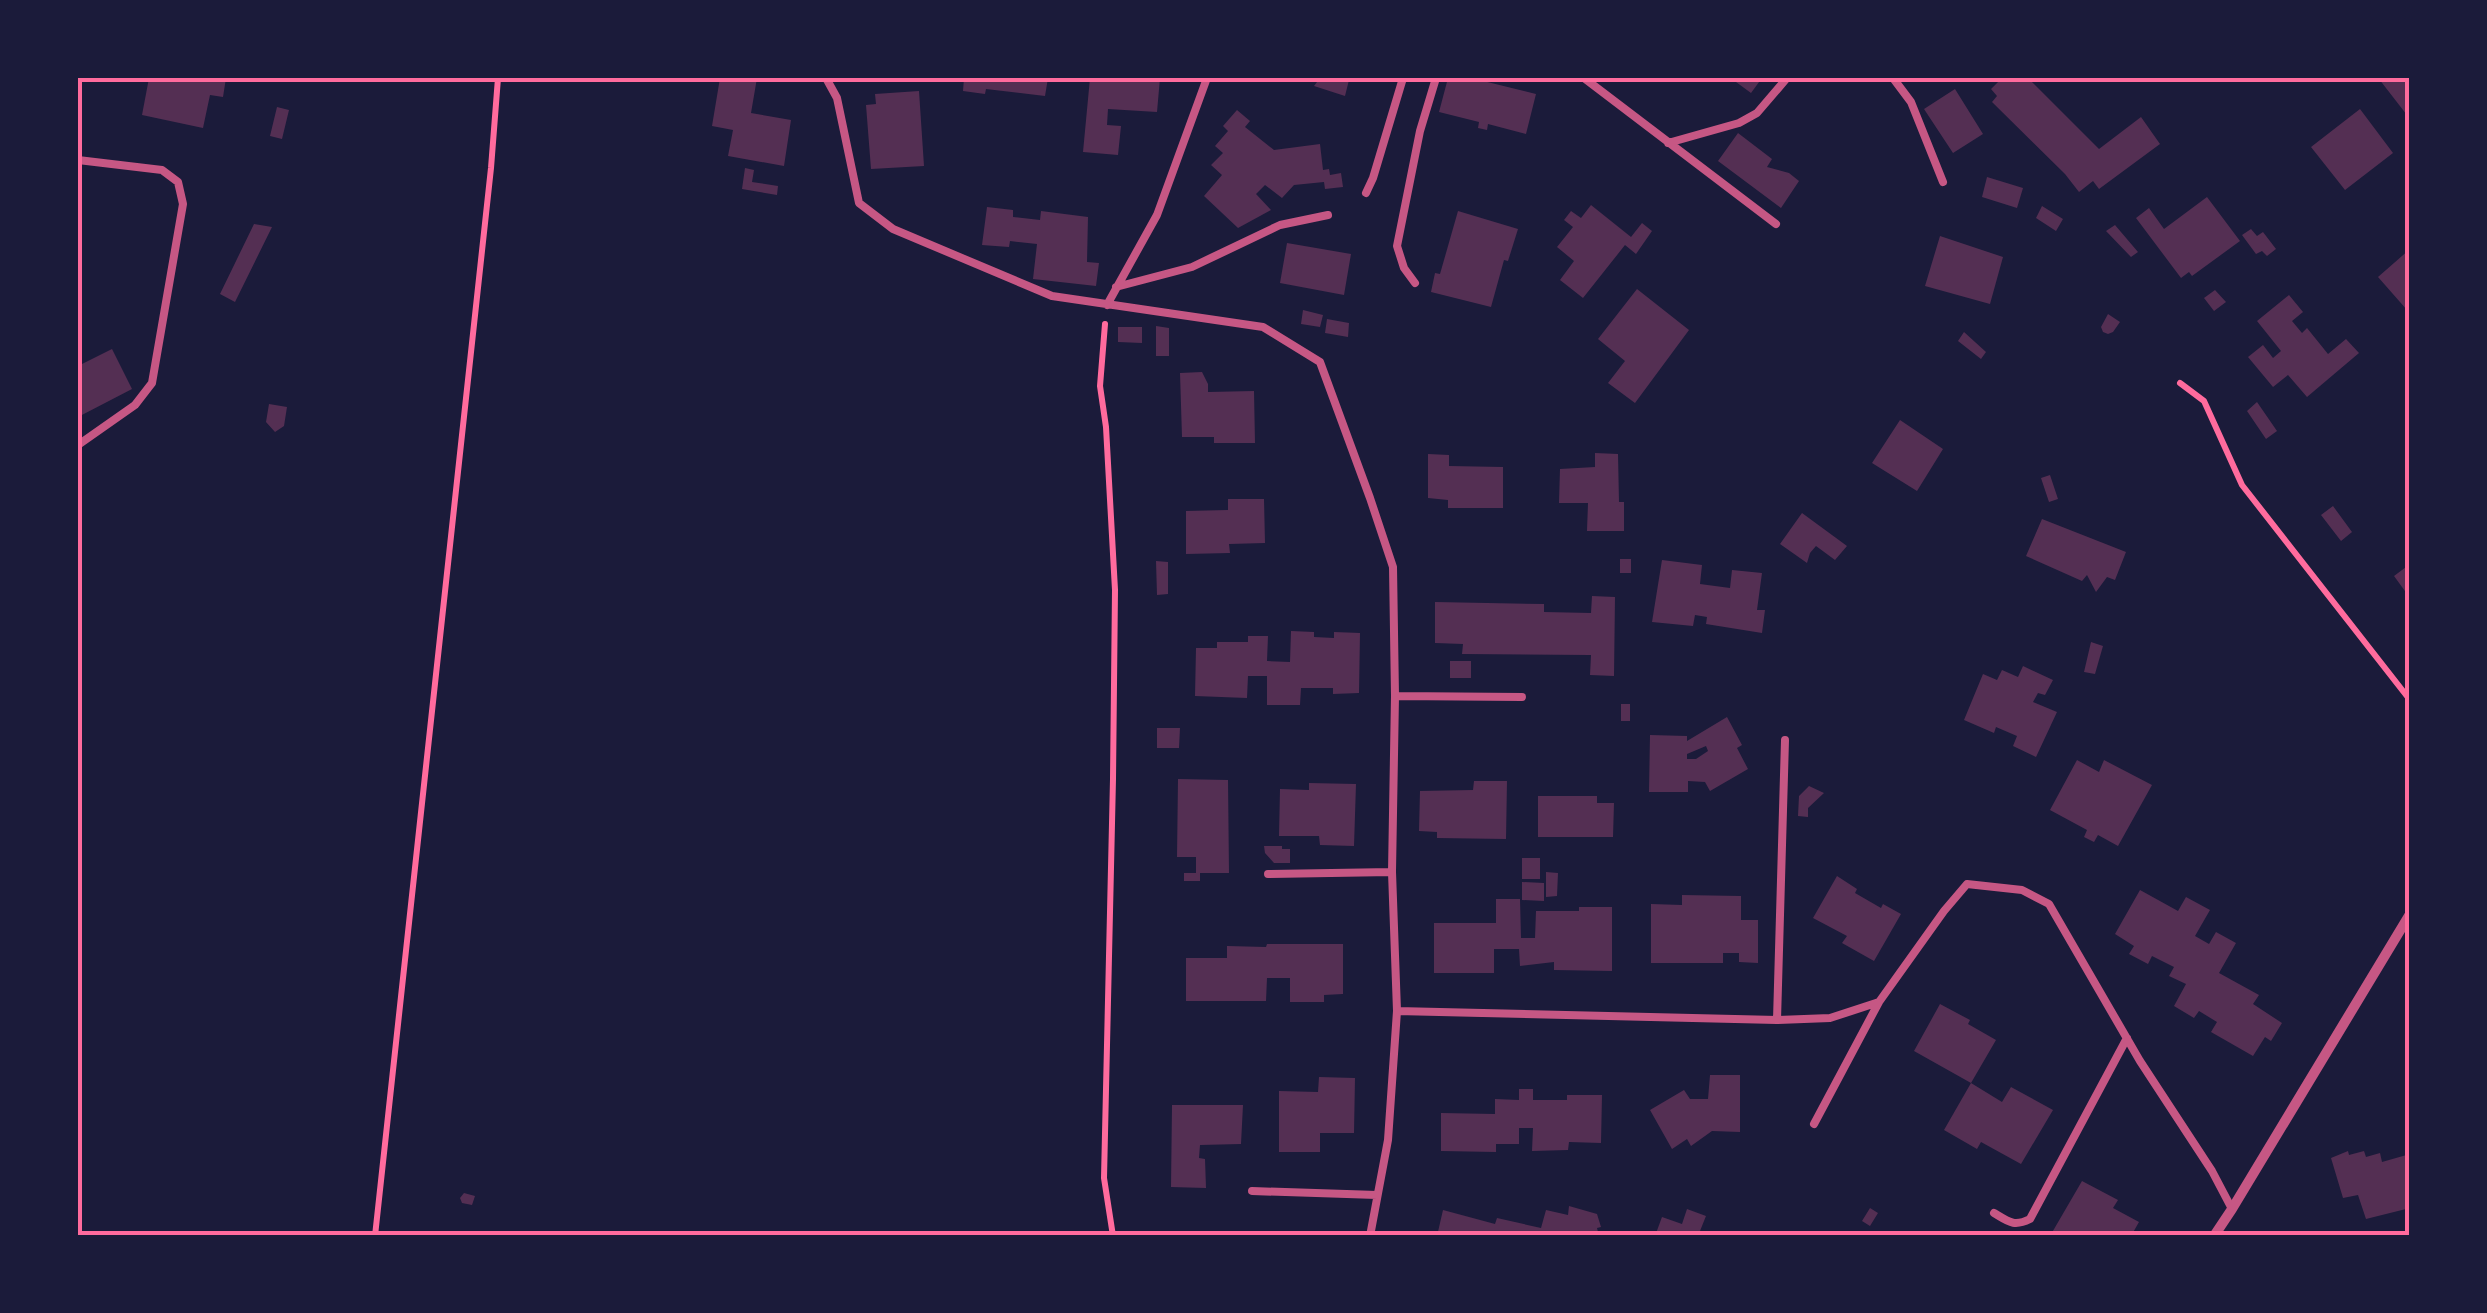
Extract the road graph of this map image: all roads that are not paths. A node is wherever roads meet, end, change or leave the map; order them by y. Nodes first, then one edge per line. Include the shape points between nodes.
1 (826, 78) edge
2 (1208, 78) edge
3 (1404, 78) edge
4 (1436, 78) edge
5 (1584, 78) edge
6 (1787, 78) edge
7 (1893, 78) edge
8 (1668, 142) junction
9 (78, 160) edge
10 (1943, 182) dead end
11 (1366, 194) dead end
12 (1328, 214) dead end
13 (1776, 224) dead end
14 (1415, 283) dead end
15 (1116, 287) junction
16 (1107, 305) junction
17 (78, 446) edge
18 (1395, 696) junction
19 (1522, 697) dead end
20 (1784, 740) dead end
21 (1392, 872) junction
22 (1268, 874) dead end
23 (2410, 914) edge
24 (1880, 1002) junction
25 (1397, 1011) junction
26 (1777, 1020) junction
27 (2126, 1038) junction
28 (1814, 1124) dead end
29 (1252, 1191) dead end
30 (1377, 1195) junction
31 (2232, 1209) junction
32 (1994, 1213) dead end
33 (1370, 1236) edge
34 (2214, 1236) edge

1 - 16 lane via 858,203 893,229 1052,296
2 - 15 lane via 1157,215
3 - 11 lane
4 - 14 lane via 1397,246
5 - 8 lane
6 - 8 lane via 1757,113
7 - 10 lane via 1911,102
8 - 13 lane
9 - 17 lane via 162,170 178,182 183,204 152,382 135,406
12 - 15 lane via 1280,225 1192,266
15 - 16 lane
16 - 18 lane via 1263,327 1320,362 1393,567
18 - 19 lane
18 - 21 lane
20 - 26 lane
21 - 22 lane
21 - 25 lane
23 - 31 street
24 - 26 lane via 1830,1018
24 - 27 lane via 1967,884 1989,884 2049,904
24 - 28 lane
25 - 26 lane
25 - 30 lane
27 - 31 lane
27 - 32 lane via 2030,1218 2011,1223
29 - 30 lane
30 - 33 lane
31 - 34 street

